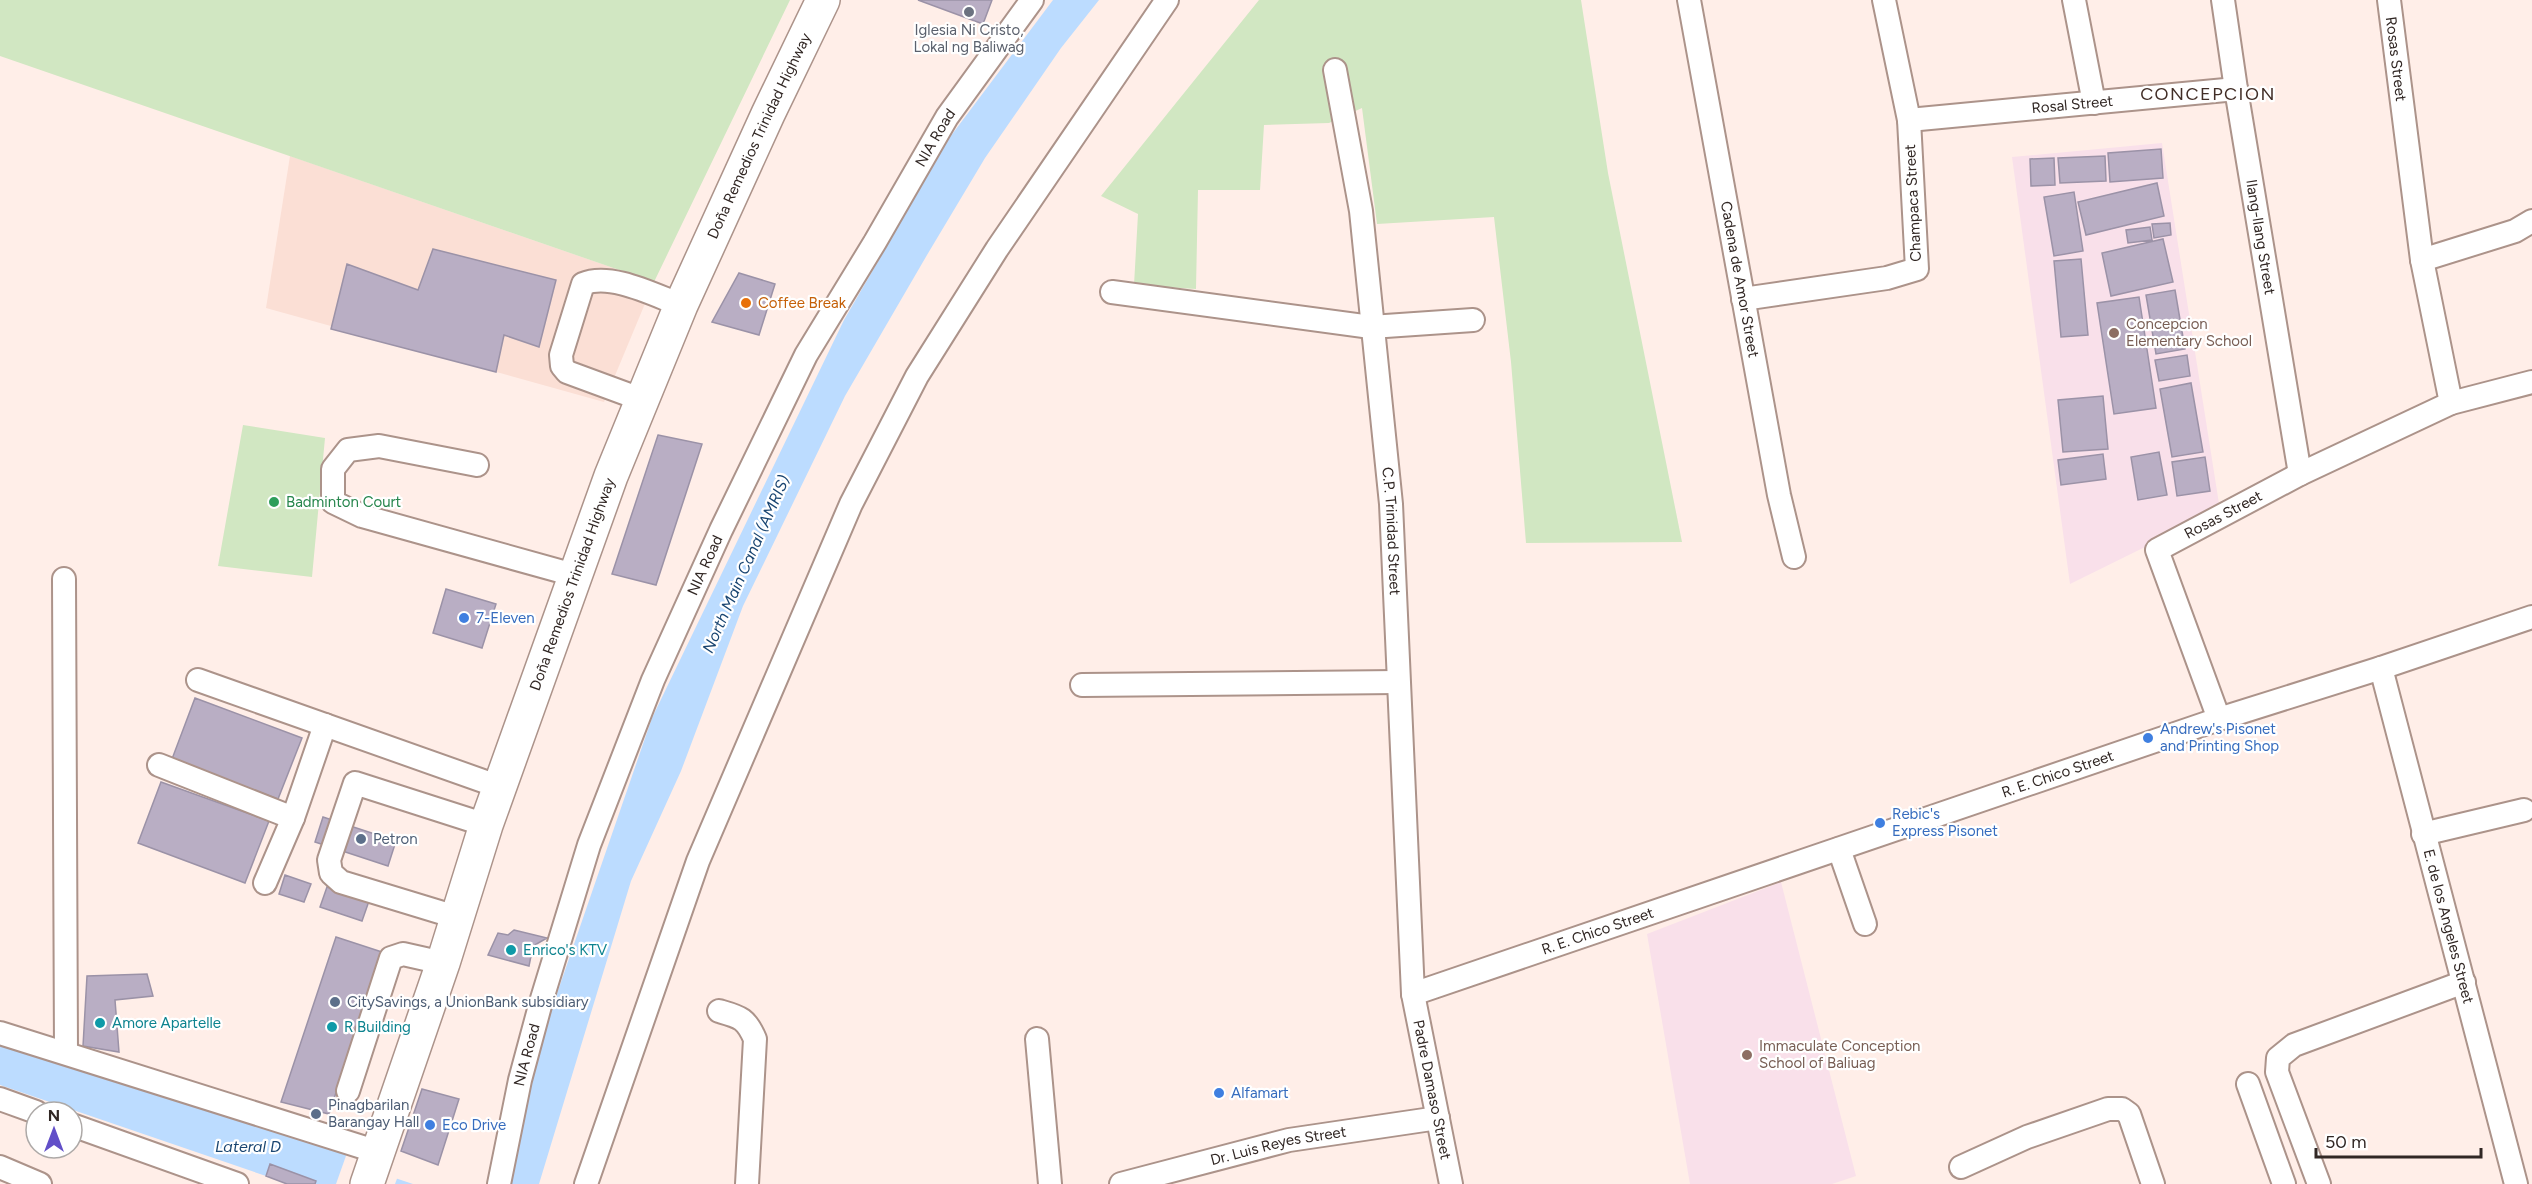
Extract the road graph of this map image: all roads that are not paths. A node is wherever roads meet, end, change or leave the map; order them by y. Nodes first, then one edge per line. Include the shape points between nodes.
1 (824, 0) edge
2 (1032, 0) edge
3 (1167, 0) edge
4 (1689, 0) edge
5 (1884, 0) edge
6 (2074, 0) edge
7 (2223, 0) edge
8 (2389, 0) edge
9 (1335, 70) dead end
10 (2236, 89) junction
11 (2094, 103) junction
12 (1909, 120) junction
13 (2532, 221) edge
14 (2422, 260) junction
15 (1112, 292) dead end
16 (1743, 299) junction
17 (681, 305) junction
18 (1473, 320) dead end
19 (1371, 327) junction
20 (2532, 382) edge
21 (644, 400) junction
22 (2451, 403) junction
23 (477, 465) dead end
24 (2300, 474) junction
25 (1794, 557) dead end
26 (574, 575) junction
27 (64, 579) dead end
28 (2532, 616) edge
29 (2381, 668) junction
30 (198, 680) dead end
31 (1398, 682) junction
32 (1082, 685) dead end
33 (2218, 719) junction
34 (325, 725) junction
35 (159, 765) dead end
36 (500, 787) junction
37 (2524, 810) dead end
38 (293, 818) junction
39 (486, 825) junction
40 (2423, 834) junction
41 (1839, 849) junction
42 (265, 883) dead end
43 (456, 916) junction
44 (1865, 924) dead end
45 (442, 963) junction
46 (2464, 982) junction
47 (1413, 994) junction
48 (719, 1011) dead end
49 (0, 1033) edge
50 (1037, 1039) dead end
51 (66, 1053) junction
52 (2248, 1084) dead end
53 (348, 1091) dead end
54 (0, 1100) edge
55 (24, 1108) edge
56 (1438, 1118) junction
57 (84, 1129) edge
58 (373, 1166) edge
59 (1961, 1167) dead end
60 (11, 1175) edge
61 (2518, 1181) edge
62 (1126, 1183) edge
63 (40, 1184) edge
64 (237, 1184) edge
65 (499, 1184) edge
66 (586, 1184) edge
67 (747, 1184) edge
68 (1050, 1184) edge
69 (1451, 1184) edge
70 (2153, 1184) edge
71 (2284, 1184) edge
72 (2319, 1184) edge

1 - 17 highway, Doña Remedios Trinidad Highway
2 - 65 street, NIA Road via 947,117 806,355 653,680 589,845 541,1002
3 - 66 street via 990,259 917,376 851,504 698,861
4 - 16 street, Cadena de Amor Street
5 - 12 street, Champaca Street
6 - 11 street
7 - 10 street, Ilang-Ilang Street
8 - 14 street, Rosas Street
9 - 19 street, C.P. Trinidad Street via 1361,211
10 - 11 street, Rosal Street
10 - 24 street, Ilang-Ilang Street
11 - 12 street, Rosal Street
12 - 16 street, Champaca Street via 1917,269 1887,278
13 - 14 street via 2516,231
14 - 22 street, Rosas Street
15 - 19 street
16 - 25 street, Cadena de Amor Street
17 - 21 highway, Doña Remedios Trinidad Highway
17 - 21 street via 611,280 583,284 561,355 562,366 567,372
18 - 19 street
19 - 31 street, C.P. Trinidad Street via 1391,504
20 - 22 street, Rosas Street
21 - 26 highway, Doña Remedios Trinidad Highway
22 - 24 street, Rosas Street
23 - 26 street via 379,446 348,450 333,469 333,502 362,516
24 - 33 street, Rosas Street via 2157,550
26 - 36 highway, Doña Remedios Trinidad Highway
27 - 51 street
28 - 29 street, R. E. Chico Street
29 - 33 street, R. E. Chico Street
29 - 40 street, E. de los Angeles Street
30 - 34 street
31 - 32 street
31 - 47 street, C.P. Trinidad Street
33 - 41 street, R. E. Chico Street
34 - 36 street
34 - 38 street
35 - 38 street
36 - 39 highway, Doña Remedios Trinidad Highway
37 - 40 street
38 - 42 street
39 - 43 highway, Doña Remedios Trinidad Highway
39 - 43 street via 355,783 329,860 331,873 341,882
40 - 46 street, E. de los Angeles Street
41 - 44 street
41 - 47 street, R. E. Chico Street
43 - 45 highway, Doña Remedios Trinidad Highway
45 - 53 street via 403,954 391,957
45 - 58 highway, Doña Remedios Trinidad Highway
46 - 61 street, E. de los Angeles Street
46 - 72 street via 2294,1045 2278,1058 2277,1072
47 - 56 street, Padre Damaso Street
48 - 67 street via 740,1016 755,1039
49 - 51 street
50 - 68 street
51 - 58 street
52 - 71 street
54 - 55 street
56 - 62 street, Dr. Luis Reyes Street via 1289,1140
56 - 69 street, Padre Damaso Street
57 - 64 street
59 - 70 street via 2027,1137 2108,1109 2122,1109 2129,1114
60 - 63 street

